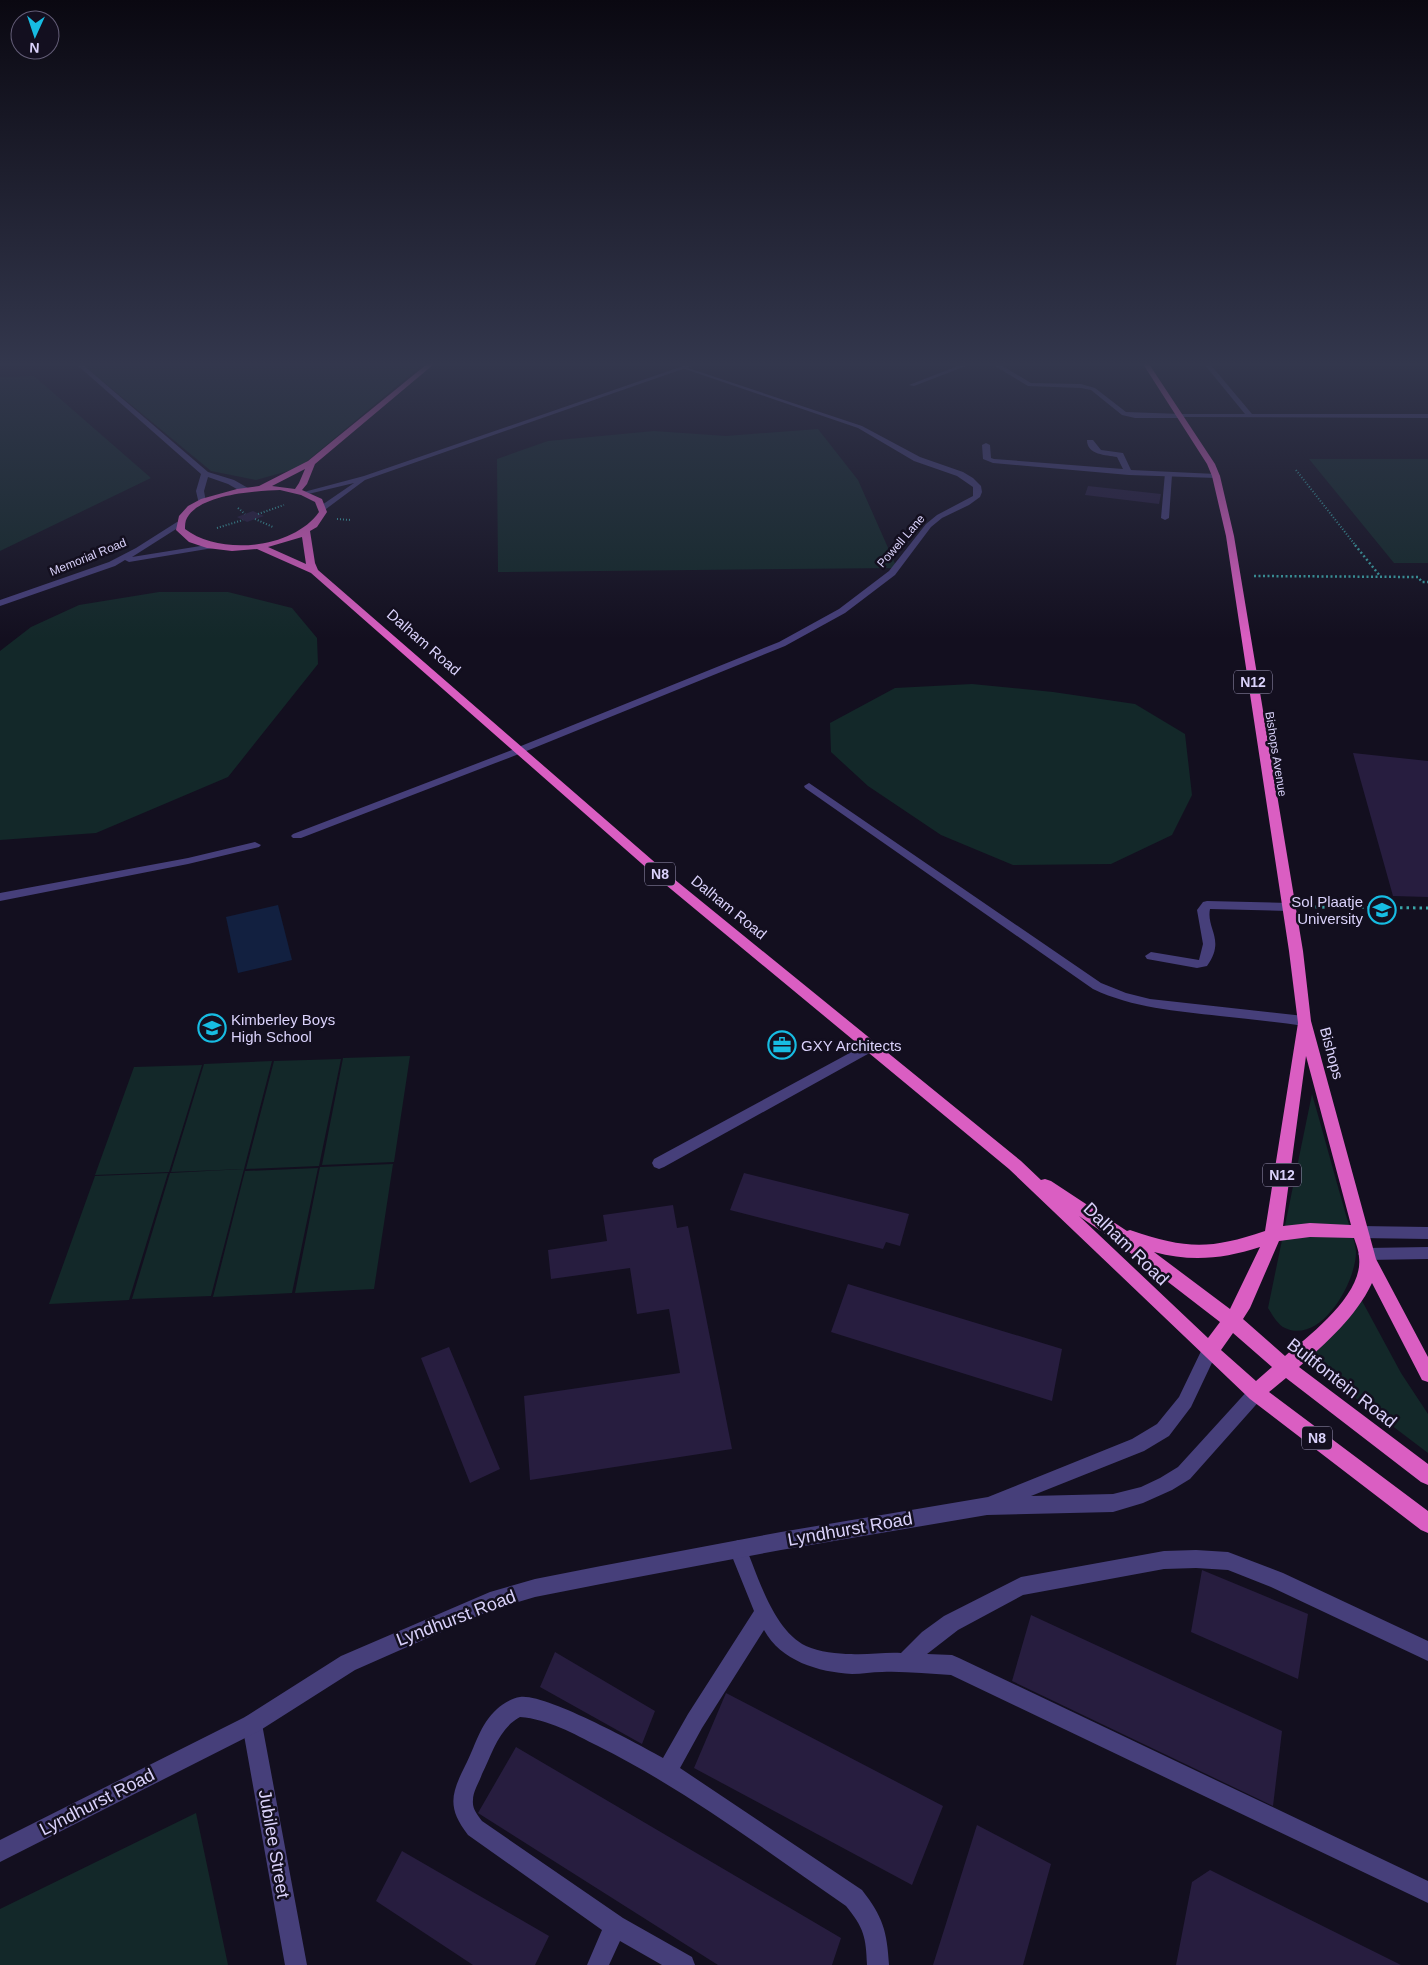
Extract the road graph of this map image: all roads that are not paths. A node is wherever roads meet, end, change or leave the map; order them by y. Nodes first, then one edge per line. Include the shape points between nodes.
1 (184, 456) edge
2 (320, 456) edge
3 (430, 456) edge
4 (911, 456) edge
5 (988, 456) edge
6 (1120, 456) edge
7 (1206, 456) edge
8 (311, 463) junction
9 (1129, 473) junction
10 (205, 474) junction
11 (1168, 475) junction
12 (1216, 476) junction
13 (366, 478) junction
14 (261, 488) junction
15 (245, 490) junction
16 (300, 492) junction
17 (202, 502) junction
18 (323, 507) junction
19 (1165, 518) dead end
20 (180, 524) junction
21 (306, 531) junction
22 (213, 546) junction
23 (256, 546) junction
24 (112, 564) junction
25 (314, 571) junction
26 (0, 603) edge
27 (520, 750) junction
28 (809, 786) dead end
29 (297, 836) dead end
30 (255, 845) dead end
31 (0, 897) edge
32 (1289, 907) junction
33 (1151, 956) dead end
34 (1304, 1020) junction
35 (870, 1047) junction
36 (659, 1163) dead end
37 (1015, 1165) junction
38 (1360, 1232) junction
39 (1117, 1233) junction
40 (1428, 1233) edge
41 (1273, 1236) junction
42 (1428, 1253) edge
43 (1367, 1256) junction
44 (1232, 1321) junction
45 (1210, 1350) junction
46 (1284, 1366) junction
47 (1428, 1374) edge
48 (1256, 1393) junction
49 (1428, 1476) edge
50 (987, 1506) junction
51 (1428, 1523) edge
52 (738, 1549) junction
53 (764, 1612) junction
54 (1428, 1651) edge
55 (905, 1663) junction
56 (252, 1724) junction
57 (666, 1771) junction
58 (0, 1851) edge
59 (1428, 1892) edge
60 (615, 1926) junction
61 (296, 1965) edge
62 (598, 1965) edge
63 (684, 1965) edge
64 (878, 1965) edge

1 - 10 street
2 - 8 highway
3 - 13 street
4 - 27 street, Powell Lane via 970,480 977,486 976,497 934,521 899,566 842,612 814,628 700,678
5 - 9 street via 993,461
6 - 9 street
7 - 12 highway, Bishops Avenue / N12
8 - 14 highway
8 - 16 highway
9 - 11 street
10 - 15 street
10 - 17 street via 200,491
11 - 12 street
11 - 19 street
12 - 32 highway, Bishops Avenue / N12 via 1230,536
13 - 16 street
13 - 18 street
14 - 15 highway
14 - 16 highway
15 - 17 highway
16 - 18 highway via 313,496
17 - 20 highway via 186,512
18 - 21 highway, N8 via 321,518
20 - 22 highway, N8 via 180,530 191,540
20 - 24 street, Memorial Road
21 - 23 highway, N8 via 275,543
21 - 25 highway
22 - 23 highway, N8
22 - 24 street
23 - 25 highway, Dalham Road / N8
24 - 26 street, Memorial Road
25 - 27 highway, Dalham Road / N8
27 - 29 street
27 - 35 highway, Dalham Road / N8 via 670,882
28 - 34 street via 1110,993 1167,1006
30 - 31 street
32 - 33 street via 1207,905 1203,910 1209,952 1203,963
32 - 34 highway, Bishops Avenue / N12
34 - 38 highway, Bishops / N12
34 - 41 highway, Bishops / N12
35 - 36 street
35 - 37 highway, Dalham Road / N8
37 - 39 highway, Dalham Road / N8
37 - 45 highway, Dalham Road / N8
38 - 40 street
38 - 41 highway via 1307,1230
38 - 43 highway, Bishops / N12
39 - 41 highway via 1187,1253 1232,1249
39 - 44 highway, Dalham Road / N8
41 - 44 highway, Bishops / N12
42 - 43 street
43 - 46 highway, Bishops / N12 via 1362,1288 1349,1306
43 - 47 highway
44 - 45 highway, Bishops / N12
44 - 46 highway, Bultfontein Road / N8
45 - 48 highway, N8
45 - 50 street, Lyndhurst Road via 1186,1402 1163,1430 1138,1445
46 - 48 highway, Bishops / N12
46 - 49 highway, Bultfontein Road / N8
48 - 50 street, Lyndhurst Road via 1184,1473 1143,1495 1113,1503
48 - 51 highway, N8
50 - 52 street, Lyndhurst Road
52 - 53 street
52 - 56 street, Lyndhurst Road via 535,1588 490,1601 348,1663
53 - 55 street via 776,1633 801,1654 852,1664
53 - 57 street
54 - 55 street via 1276,1580 1228,1561 1196,1559 1164,1560 1021,1586 950,1623
55 - 59 street via 952,1665
56 - 58 street, Lyndhurst Road
56 - 61 street, Jubilee Street
57 - 60 street via 535,1707 521,1707 496,1724 462,1795 462,1808 475,1828
57 - 64 street via 854,1898 870,1918 877,1944
60 - 62 street
60 - 63 street

